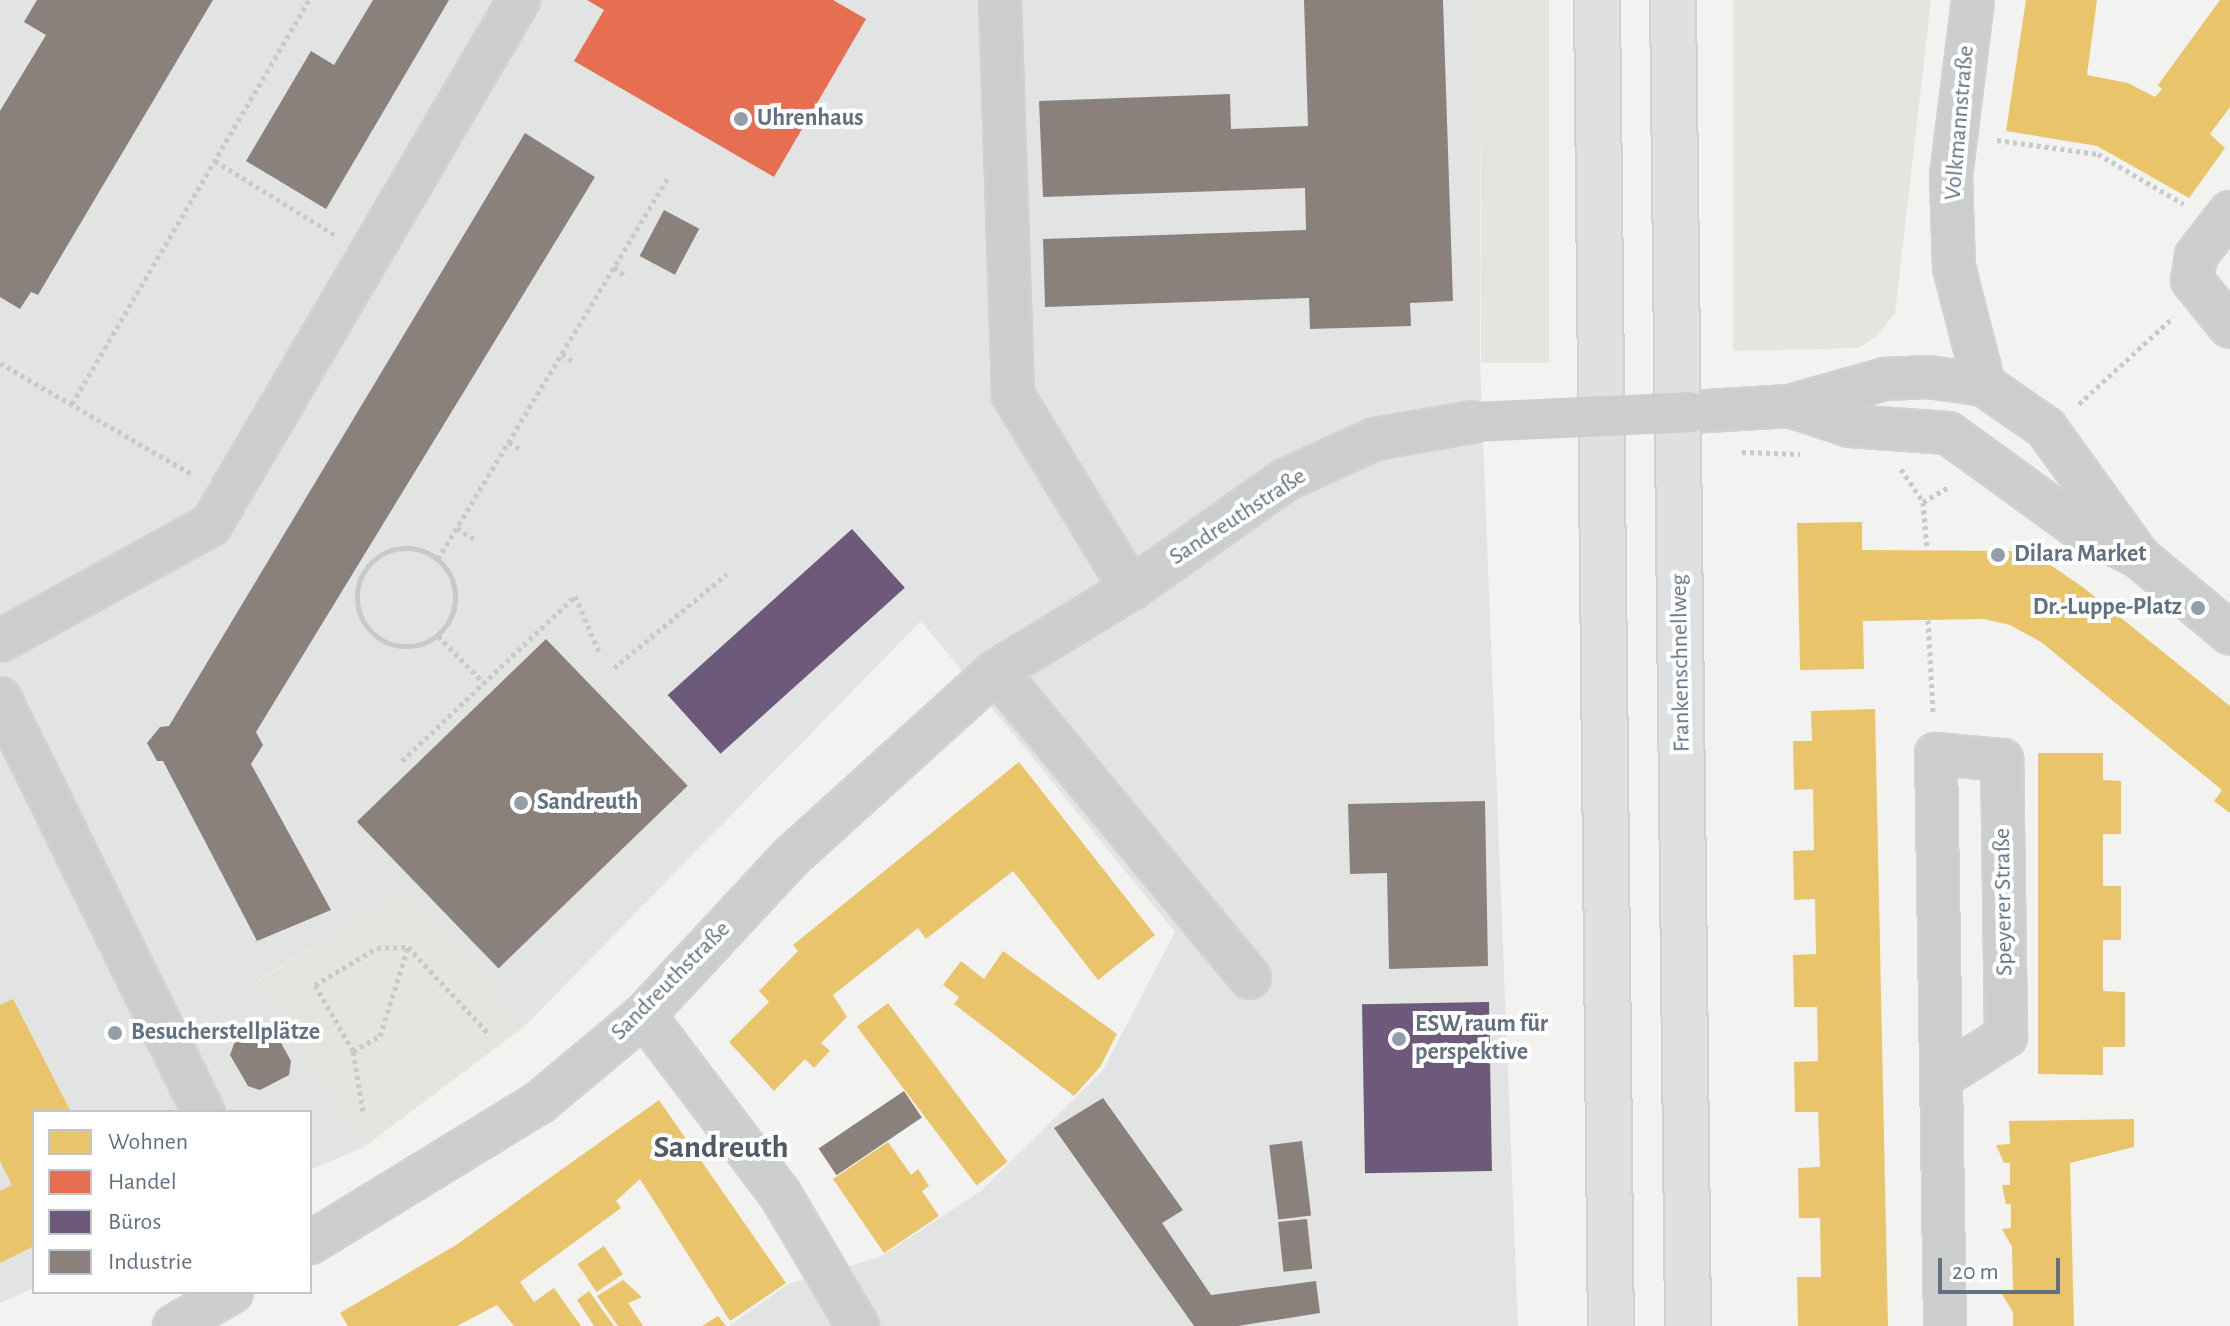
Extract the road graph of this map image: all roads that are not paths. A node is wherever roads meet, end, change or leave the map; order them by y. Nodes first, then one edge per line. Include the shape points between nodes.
1 (519, 0) edge
2 (1000, 0) edge
3 (1597, 0) edge
4 (1673, 0) edge
5 (1973, 0) edge
6 (2224, 220) edge
7 (2230, 327) edge
8 (1984, 385) junction
9 (1790, 406) junction
10 (1948, 433) junction
11 (2139, 557) junction
12 (1131, 589) junction
13 (2230, 633) edge
14 (0, 641) edge
15 (996, 671) junction
16 (0, 698) edge
17 (1250, 978) dead end
18 (644, 1015) junction
19 (1942, 1077) junction
20 (203, 1110) edge
21 (312, 1242) edge
22 (229, 1294) edge
23 (174, 1326) edge
24 (858, 1326) edge
25 (1611, 1326) edge
26 (1688, 1326) edge
27 (1945, 1326) edge

1 - 14 street via 211,525
2 - 12 street via 1013,395
3 - 25 highway
4 - 26 highway, Frankenschnellweg
5 - 8 street, Volkmannstraße via 1956,138 1954,267
6 - 7 street via 2196,256 2192,280
8 - 9 street, Sandreuthstraße via 1928,377 1885,379
8 - 10 street
8 - 11 street via 2046,428
9 - 10 street, Sandreuthstraße via 1850,426
9 - 12 street, Sandreuthstraße, bridge via 1472,422 1375,439 1285,480
10 - 11 street via 2075,525
11 - 13 street
12 - 15 street, Sandreuthstraße
15 - 17 street
15 - 18 street, Sandreuthstraße via 792,856
16 - 20 street
18 - 21 street, Sandreuthstraße via 540,1102
18 - 24 street via 780,1194
19 - 19 street, Speyerer Straße via 1936,754 2002,760 2006,1036
19 - 27 street
22 - 23 street

